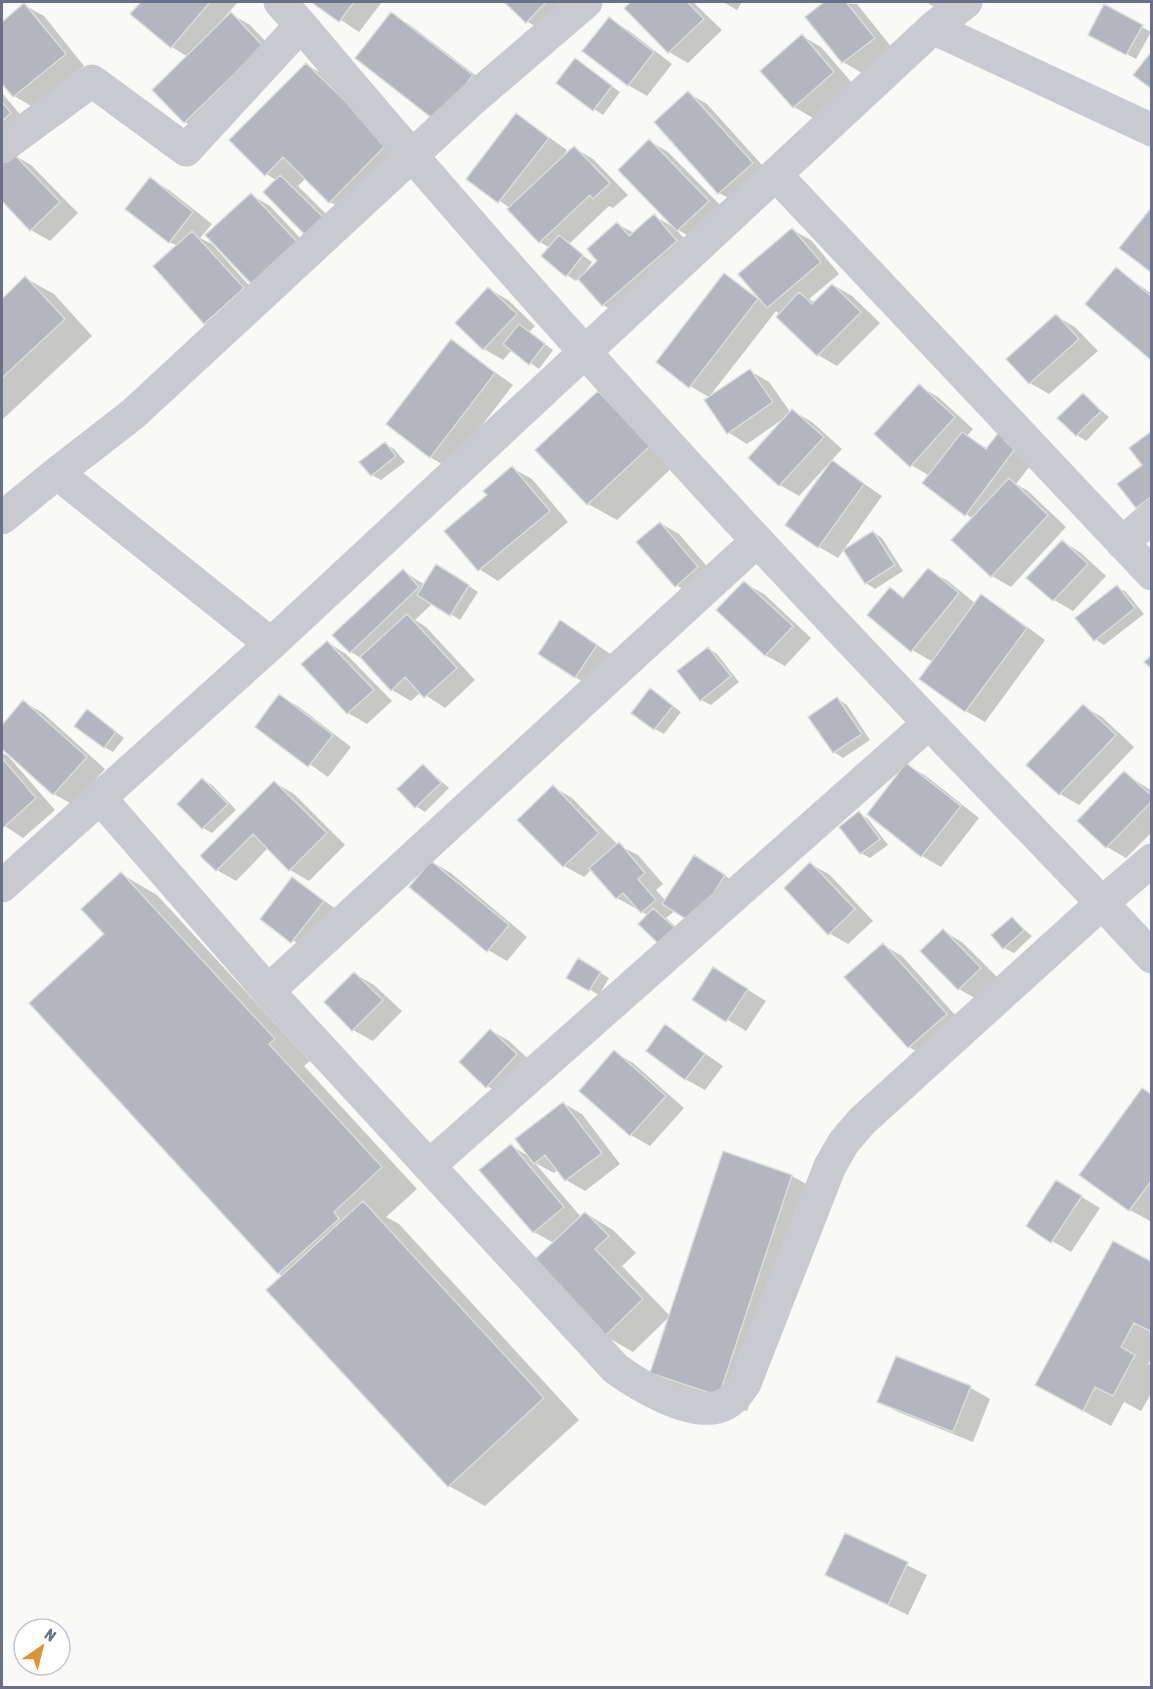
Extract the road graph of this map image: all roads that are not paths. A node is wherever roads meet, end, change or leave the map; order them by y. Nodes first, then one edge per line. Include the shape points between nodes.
1 (280, 2) edge
2 (586, 2) edge
3 (966, 2) edge
4 (301, 25) junction
5 (933, 28) junction
6 (1152, 130) edge
7 (2, 147) edge
8 (412, 158) junction
9 (776, 175) junction
10 (585, 350) junction
11 (57, 473) junction
12 (1152, 517) edge
13 (2, 518) edge
14 (756, 542) junction
15 (1122, 543) junction
16 (1152, 574) edge
17 (271, 644) junction
18 (929, 723) junction
19 (101, 799) junction
20 (1152, 860) edge
21 (2, 886) edge
22 (1102, 903) junction
23 (1152, 957) edge
24 (268, 990) junction
25 (429, 1166) junction

1 - 4 street
2 - 8 street via 473,99
3 - 5 street
4 - 7 street via 186,150 92,81
4 - 8 street
5 - 6 street
5 - 9 street
8 - 10 street
8 - 11 street via 133,414
9 - 10 street
9 - 15 street
10 - 14 street
10 - 17 street
11 - 13 street
11 - 17 street
12 - 15 street
14 - 18 street
14 - 24 street
15 - 16 street
17 - 19 street
18 - 22 street
18 - 25 street
19 - 21 street
19 - 24 street
20 - 22 street
22 - 23 street
22 - 25 street via 844,1142 830,1166 745,1383 734,1398 720,1407 701,1409 653,1392 616,1369
24 - 25 street

